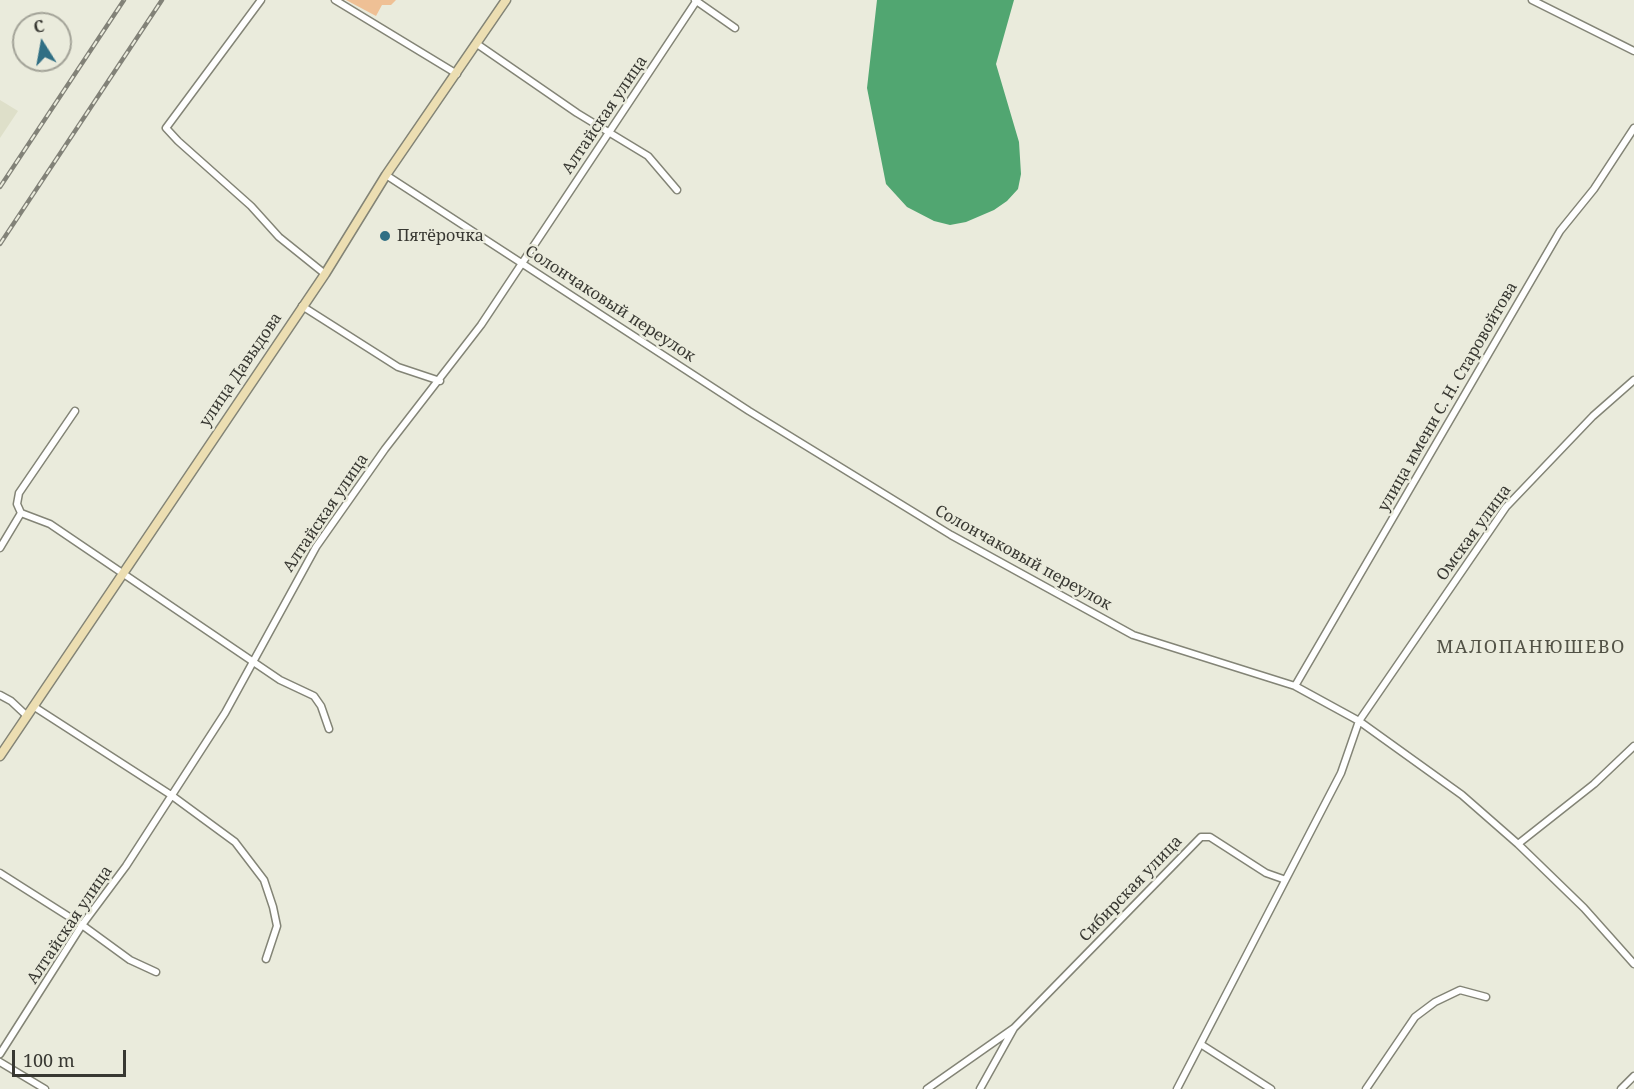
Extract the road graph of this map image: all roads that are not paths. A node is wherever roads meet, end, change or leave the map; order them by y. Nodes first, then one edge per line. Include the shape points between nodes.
1 (261, 0) edge
2 (335, 0) edge
3 (506, 0) edge
4 (696, 0) edge
5 (1532, 0) edge
6 (735, 28) dead end
7 (477, 44) junction
8 (1634, 51) edge
9 (457, 74) junction
10 (1634, 128) edge
11 (611, 131) junction
12 (386, 175) junction
13 (678, 190) dead end
14 (521, 263) junction
15 (325, 274) junction
16 (303, 306) junction
17 (1634, 380) edge
18 (440, 381) junction
19 (75, 411) dead end
20 (21, 513) junction
21 (0, 548) edge
22 (122, 573) junction
23 (252, 660) junction
24 (1296, 686) junction
25 (0, 695) edge
26 (33, 706) junction
27 (27, 716) junction
28 (1359, 721) junction
29 (329, 729) dead end
30 (1634, 746) edge
31 (0, 756) edge
32 (171, 795) junction
33 (1518, 844) junction
34 (0, 873) edge
35 (1283, 879) junction
36 (82, 925) junction
37 (266, 959) dead end
38 (1634, 964) edge
39 (156, 972) dead end
40 (1486, 997) dead end
41 (1014, 1028) junction
42 (1202, 1045) junction
43 (0, 1054) edge
44 (0, 1062) edge
45 (1634, 1076) edge
46 (45, 1089) edge
47 (927, 1089) edge
48 (980, 1089) edge
49 (1177, 1089) edge
50 (1271, 1089) edge
51 (1366, 1089) edge
52 (1621, 1089) edge

1 - 15 street via 166,128 279,237
2 - 9 street
3 - 7 main road, улица Давыдова
4 - 6 street
4 - 11 street, Алтайская улица
5 - 8 street
7 - 9 main road, улица Давыдова
7 - 11 street via 577,113
9 - 12 main road, улица Давыдова
10 - 24 street, улица имени С. Н. Старовойтова via 1594,189 1560,231
11 - 13 street via 648,156
11 - 14 street, Алтайская улица
12 - 14 street, Солончаковый переулок
12 - 15 main road, улица Давыдова
14 - 18 street, Алтайская улица
14 - 24 street, Солончаковый переулок via 749,411 951,535 1133,635
15 - 16 main road, улица Давыдова
16 - 18 street via 398,367
16 - 22 main road, улица Давыдова
17 - 28 street, Омская улица via 1593,416 1506,507
18 - 23 street, Алтайская улица via 385,449 316,547
19 - 20 street via 19,493 17,504
20 - 21 street
20 - 22 street via 50,524
22 - 23 street
22 - 26 main road, улица Давыдова
23 - 29 street via 280,680 314,696
23 - 32 street, Алтайская улица via 225,713
24 - 28 street, Солончаковый переулок
25 - 27 street
26 - 27 main road, улица Давыдова
26 - 32 street
27 - 31 main road, улица Давыдова
28 - 33 street, Солончаковый переулок via 1462,795
28 - 35 street via 1341,772
30 - 33 street via 1594,784
32 - 36 street, Алтайская улица
32 - 37 street via 235,842 264,880 277,926
33 - 38 street, Солончаковый переулок
34 - 36 street
35 - 41 street, Сибирская улица via 1266,873 1210,837 1201,837
35 - 42 street
36 - 39 street via 130,960
36 - 43 street, Алтайская улица
40 - 51 street via 1460,990 1415,1017
41 - 47 street, Сибирская улица
41 - 48 street, Сибирская улица
42 - 49 street
42 - 50 street
44 - 46 street
45 - 52 street

